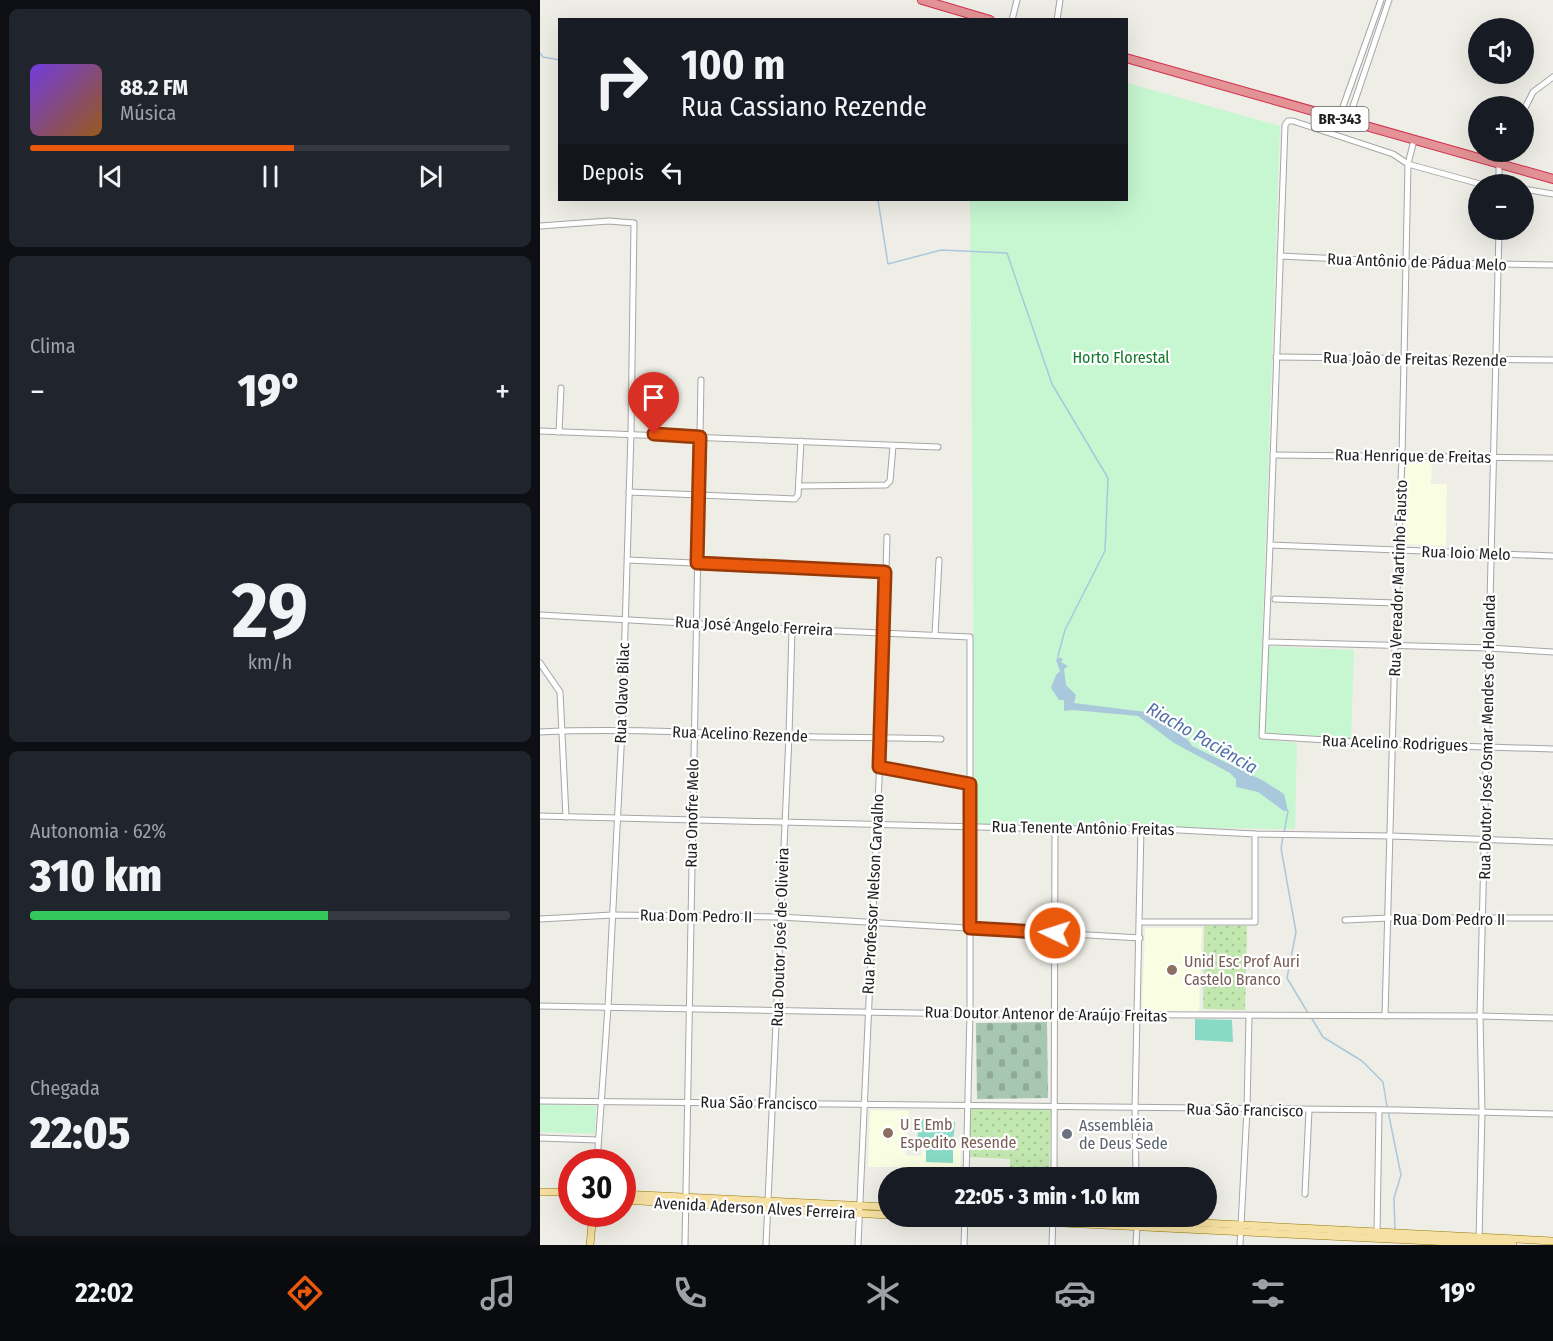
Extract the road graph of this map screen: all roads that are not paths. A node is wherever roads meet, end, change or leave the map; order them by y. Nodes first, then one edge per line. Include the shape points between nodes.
1 (922, 0) edge
2 (1017, 0) edge
3 (1060, 0) edge
4 (1381, 0) edge
5 (1389, 0) edge
6 (983, 18) edge
7 (1012, 18) edge
8 (1057, 18) edge
9 (1128, 59) edge
10 (1553, 77) edge
11 (1531, 96) edge
12 (1343, 120) junction
13 (1413, 140) junction
14 (1408, 164) junction
15 (1495, 164) junction
16 (1497, 174) edge
17 (1553, 179) edge
18 (1468, 181) edge
19 (1534, 191) edge
20 (1553, 194) edge
21 (540, 226) edge
22 (1499, 240) edge
23 (1280, 256) junction
24 (1405, 262) junction
25 (1498, 265) junction
26 (1553, 265) edge
27 (1276, 357) junction
28 (1404, 358) junction
29 (1496, 360) junction
30 (1553, 360) edge
31 (701, 380) dead end
32 (561, 388) dead end
33 (540, 431) edge
34 (559, 432) junction
35 (631, 433) junction
36 (700, 437) junction
37 (801, 441) junction
38 (893, 446) junction
39 (938, 447) dead end
40 (1273, 455) junction
41 (1402, 456) junction
42 (1494, 457) junction
43 (1553, 458) edge
44 (799, 486) junction
45 (629, 492) junction
46 (698, 496) junction
47 (887, 537) dead end
48 (1270, 545) junction
49 (1398, 550) junction
50 (1492, 554) junction
51 (1553, 556) edge
52 (628, 560) junction
53 (939, 560) dead end
54 (697, 563) junction
55 (885, 572) junction
56 (1275, 598) dead end
57 (1396, 603) junction
58 (540, 615) edge
59 (624, 619) junction
60 (696, 624) junction
61 (792, 629) junction
62 (885, 632) junction
63 (935, 635) junction
64 (1266, 642) junction
65 (1395, 646) junction
66 (1489, 648) junction
67 (1553, 652) edge
68 (540, 663) edge
69 (622, 729) junction
70 (563, 731) junction
71 (540, 732) edge
72 (694, 732) junction
73 (789, 736) junction
74 (881, 736) junction
75 (941, 739) dead end
76 (1392, 744) junction
77 (1487, 746) junction
78 (1553, 749) edge
79 (879, 767) junction
80 (970, 784) junction
81 (540, 816) edge
82 (566, 817) junction
83 (617, 818) junction
84 (691, 821) junction
85 (784, 822) junction
86 (877, 823) junction
87 (971, 827) junction
88 (1141, 828) junction
89 (1055, 829) junction
90 (1255, 834) junction
91 (1391, 836) junction
92 (1485, 839) junction
93 (1553, 842) edge
94 (612, 915) junction
95 (690, 915) junction
96 (780, 917) junction
97 (1389, 918) junction
98 (1553, 918) edge
99 (540, 919) edge
100 (1483, 919) junction
101 (1345, 920) dead end
102 (873, 921) junction
103 (1140, 922) junction
104 (970, 928) junction
105 (1055, 933) junction
106 (1140, 938) junction
107 (540, 1006) edge
108 (608, 1007) junction
109 (688, 1009) junction
110 (777, 1010) junction
111 (868, 1011) junction
112 (970, 1014) junction
113 (1055, 1014) junction
114 (1138, 1016) junction
115 (1249, 1016) junction
116 (1385, 1016) junction
117 (1480, 1016) junction
118 (1553, 1018) edge
119 (540, 1101) edge
120 (602, 1101) junction
121 (686, 1101) junction
122 (773, 1104) junction
123 (865, 1104) junction
124 (967, 1106) junction
125 (1054, 1107) junction
126 (1135, 1108) junction
127 (1247, 1109) junction
128 (1309, 1110) junction
129 (1379, 1112) junction
130 (1482, 1112) junction
131 (1553, 1114) edge
132 (540, 1138) edge
133 (598, 1140) junction
134 (598, 1149) edge
135 (966, 1167) edge
136 (1054, 1167) edge
137 (1136, 1167) edge
138 (540, 1192) edge
139 (558, 1193) edge
140 (1305, 1194) dead end
141 (636, 1196) edge
142 (636, 1200) edge
143 (685, 1201) junction
144 (768, 1204) junction
145 (878, 1208) edge
146 (860, 1210) junction
147 (878, 1213) edge
148 (1217, 1224) edge
149 (1241, 1225) junction
150 (592, 1227) edge
151 (964, 1227) edge
152 (1053, 1227) edge
153 (1137, 1227) edge
154 (1189, 1227) edge
155 (1241, 1233) junction
156 (1377, 1236) junction
157 (1553, 1240) edge
158 (1479, 1242) edge
159 (590, 1245) edge
160 (685, 1245) edge
161 (766, 1245) edge
162 (858, 1245) edge
163 (964, 1245) edge
164 (1052, 1245) edge
165 (1136, 1245) edge
166 (1240, 1245) edge
167 (1513, 1245) edge

1 - 6 highway
2 - 7 street
3 - 8 street
4 - 12 street
5 - 12 street
9 - 12 highway, BR-343
10 - 11 street
12 - 13 highway, BR-343
13 - 14 street, Rua Vereador Martinho Fausto
13 - 15 highway, BR-343
14 - 18 street
14 - 23 street via 1393,154 1295,121 1287,122
14 - 24 street, Rua Vereador Martinho Fausto
15 - 16 street
15 - 17 highway, BR-343
19 - 20 street
21 - 35 street, Rua Olavo Bilac via 634,223
22 - 25 street, Rua Doutor José Osmar Mendes de Holanda
23 - 24 street, Rua Antônio de Pádua Melo
23 - 27 street
24 - 25 street, Rua Antônio de Pádua Melo
24 - 28 street, Rua Vereador Martinho Fausto
25 - 26 street, Rua Antônio de Pádua Melo
25 - 29 street, Rua Doutor José Osmar Mendes de Holanda
27 - 28 street, Rua João de Freitas Rezende
27 - 40 street
28 - 29 street, Rua João de Freitas Rezende
28 - 41 street, Rua Vereador Martinho Fausto
29 - 30 street, Rua João de Freitas Rezende
29 - 42 street, Rua Doutor José Osmar Mendes de Holanda
31 - 36 street, Rua Onofre Melo
32 - 34 street
33 - 34 street
34 - 35 street
35 - 36 street
35 - 45 street, Rua Olavo Bilac
36 - 37 street
36 - 46 street, Rua Onofre Melo
37 - 38 street
37 - 44 street
38 - 39 street
38 - 44 street via 890,482 884,486
40 - 41 street, Rua Henrique de Freitas
40 - 48 street
41 - 42 street, Rua Henrique de Freitas
41 - 49 street, Rua Vereador Martinho Fausto
42 - 43 street, Rua Henrique de Freitas
42 - 50 street, Rua Doutor José Osmar Mendes de Holanda
44 - 46 street via 798,497 793,500
45 - 46 street
45 - 52 street, Rua Olavo Bilac
46 - 54 street, Rua Onofre Melo
47 - 55 street, Rua Professor Nelson Carvalho
48 - 49 street, Rua Ioio Melo
48 - 64 street
49 - 50 street, Rua Ioio Melo
49 - 57 street, Rua Vereador Martinho Fausto
50 - 51 street, Rua Ioio Melo
50 - 66 street, Rua Doutor José Osmar Mendes de Holanda
52 - 54 street
52 - 59 street, Rua Olavo Bilac
53 - 63 street
54 - 55 street
54 - 60 street, Rua Onofre Melo
55 - 62 street, Rua Professor Nelson Carvalho
56 - 57 street
57 - 65 street, Rua Vereador Martinho Fausto
58 - 59 street, Rua José Angelo Ferreira
59 - 60 street, Rua José Angelo Ferreira
59 - 69 street, Rua Olavo Bilac
60 - 61 street, Rua José Angelo Ferreira
60 - 72 street, Rua Onofre Melo
61 - 62 street, Rua José Angelo Ferreira
61 - 73 street, Rua Doutor José de Oliveira
62 - 63 street, Rua José Angelo Ferreira
62 - 74 street, Rua Professor Nelson Carvalho
63 - 80 street, Rua José Angelo Ferreira via 968,636 971,640
64 - 65 street
64 - 76 street, Rua Acelino Rodrigues via 1262,736
65 - 66 street
65 - 76 street, Rua Vereador Martinho Fausto
66 - 67 street
66 - 77 street, Rua Doutor José Osmar Mendes de Holanda
68 - 70 street via 560,692
69 - 70 street, Rua Acelino Rezende
69 - 72 street, Rua Acelino Rezende
69 - 83 street, Rua Olavo Bilac
70 - 71 street, Rua Acelino Rezende
70 - 82 street
72 - 73 street, Rua Acelino Rezende
72 - 84 street, Rua Onofre Melo
73 - 74 street, Rua Acelino Rezende
73 - 85 street, Rua Doutor José de Oliveira
74 - 75 street, Rua Acelino Rezende
74 - 79 street, Rua Professor Nelson Carvalho
76 - 77 street, Rua Acelino Rodrigues
76 - 91 street, Rua Vereador Martinho Fausto
77 - 78 street, Rua Acelino Rodrigues
77 - 92 street, Rua Doutor José Osmar Mendes de Holanda
79 - 80 street
79 - 86 street, Rua Professor Nelson Carvalho
80 - 87 street
81 - 82 street, Rua Tenente Antônio Freitas
82 - 83 street, Rua Tenente Antônio Freitas
83 - 84 street, Rua Tenente Antônio Freitas
83 - 94 street, Rua Olavo Bilac
84 - 85 street, Rua Tenente Antônio Freitas
84 - 95 street, Rua Onofre Melo
85 - 86 street, Rua Tenente Antônio Freitas
85 - 96 street, Rua Doutor José de Oliveira
86 - 87 street, Rua Tenente Antônio Freitas
86 - 102 street, Rua Professor Nelson Carvalho
87 - 89 street, Rua Tenente Antônio Freitas
87 - 104 street
88 - 89 street, Rua Tenente Antônio Freitas
88 - 90 street, Rua Tenente Antônio Freitas
88 - 103 street
89 - 105 street
90 - 91 street, Rua Tenente Antônio Freitas
90 - 103 street via 1255,922
91 - 92 street, Rua Tenente Antônio Freitas
91 - 97 street, Rua Vereador Martinho Fausto
92 - 93 street, Rua Tenente Antônio Freitas
92 - 100 street, Rua Doutor José Osmar Mendes de Holanda
94 - 95 street, Rua Dom Pedro II
94 - 99 street, Rua Dom Pedro II
94 - 108 street, Rua Olavo Bilac
95 - 96 street, Rua Dom Pedro II
95 - 109 street, Rua Onofre Melo
96 - 102 street, Rua Dom Pedro II
96 - 110 street, Rua Doutor José de Oliveira
97 - 100 street, Rua Dom Pedro II
97 - 101 street, Rua Dom Pedro II
97 - 116 street, Rua Vereador Martinho Fausto
98 - 100 street, Rua Dom Pedro II
100 - 117 street, Rua Doutor José Osmar Mendes de Holanda
102 - 104 street, Rua Dom Pedro II
102 - 111 street, Rua Professor Nelson Carvalho
103 - 106 street
104 - 105 street, Rua Dom Pedro II
104 - 112 street
105 - 106 street, Rua Dom Pedro II
105 - 113 street
106 - 114 street
107 - 108 street, Rua Doutor Antenor de Araújo Freitas
108 - 109 street, Rua Doutor Antenor de Araújo Freitas
108 - 120 street, Rua Olavo Bilac
109 - 110 street, Rua Doutor Antenor de Araújo Freitas
109 - 121 street, Rua Onofre Melo
110 - 111 street, Rua Doutor Antenor de Araújo Freitas
110 - 122 street, Rua Doutor José de Oliveira
111 - 112 street, Rua Doutor Antenor de Araújo Freitas
111 - 123 street, Rua Professor Nelson Carvalho
112 - 113 street, Rua Doutor Antenor de Araújo Freitas
112 - 124 street
113 - 114 street, Rua Doutor Antenor de Araújo Freitas
113 - 125 street
114 - 115 street, Rua Doutor Antenor de Araújo Freitas
114 - 126 street
115 - 116 street, Rua Doutor Antenor de Araújo Freitas
115 - 127 street
116 - 117 street, Rua Doutor Antenor de Araújo Freitas
117 - 118 street, Rua Doutor Antenor de Araújo Freitas
117 - 130 street, Rua Doutor José Osmar Mendes de Holanda
119 - 120 street, Rua São Francisco
120 - 121 street, Rua São Francisco
120 - 133 street, Rua Olavo Bilac
121 - 122 street, Rua São Francisco
121 - 143 street, Rua Onofre Melo
122 - 123 street, Rua São Francisco
122 - 144 street, Rua Doutor José de Oliveira
123 - 124 street, Rua São Francisco
123 - 146 street, Rua Professor Nelson Carvalho
124 - 125 street, Rua São Francisco
124 - 135 street
125 - 126 street, Rua São Francisco
125 - 136 street
126 - 127 street, Rua São Francisco
126 - 137 street
127 - 128 street, Rua São Francisco
127 - 149 street
128 - 129 street, Rua São Francisco
128 - 140 street
129 - 130 street, Rua São Francisco
129 - 156 street
130 - 131 street, Rua São Francisco
130 - 158 street, Rua Doutor José Osmar Mendes de Holanda
132 - 133 street
133 - 134 street, Rua Olavo Bilac
138 - 139 main road
141 - 143 main road, Avenida Aderson Alves Ferreira
142 - 143 main road, Avenida Aderson Alves Ferreira
143 - 144 main road, Avenida Aderson Alves Ferreira
143 - 160 street, Rua Onofre Melo
144 - 146 main road, Avenida Aderson Alves Ferreira
144 - 161 street, Rua Doutor José de Oliveira
145 - 146 main road, Avenida Aderson Alves Ferreira
146 - 147 main road, Avenida Aderson Alves Ferreira
146 - 162 street, Rua Professor Nelson Carvalho
148 - 149 main road
149 - 155 street
149 - 156 main road
150 - 159 main road
151 - 163 street
152 - 164 street
153 - 165 street
154 - 155 main road
155 - 156 main road
155 - 166 street
156 - 158 main road
157 - 158 main road
158 - 167 main road

